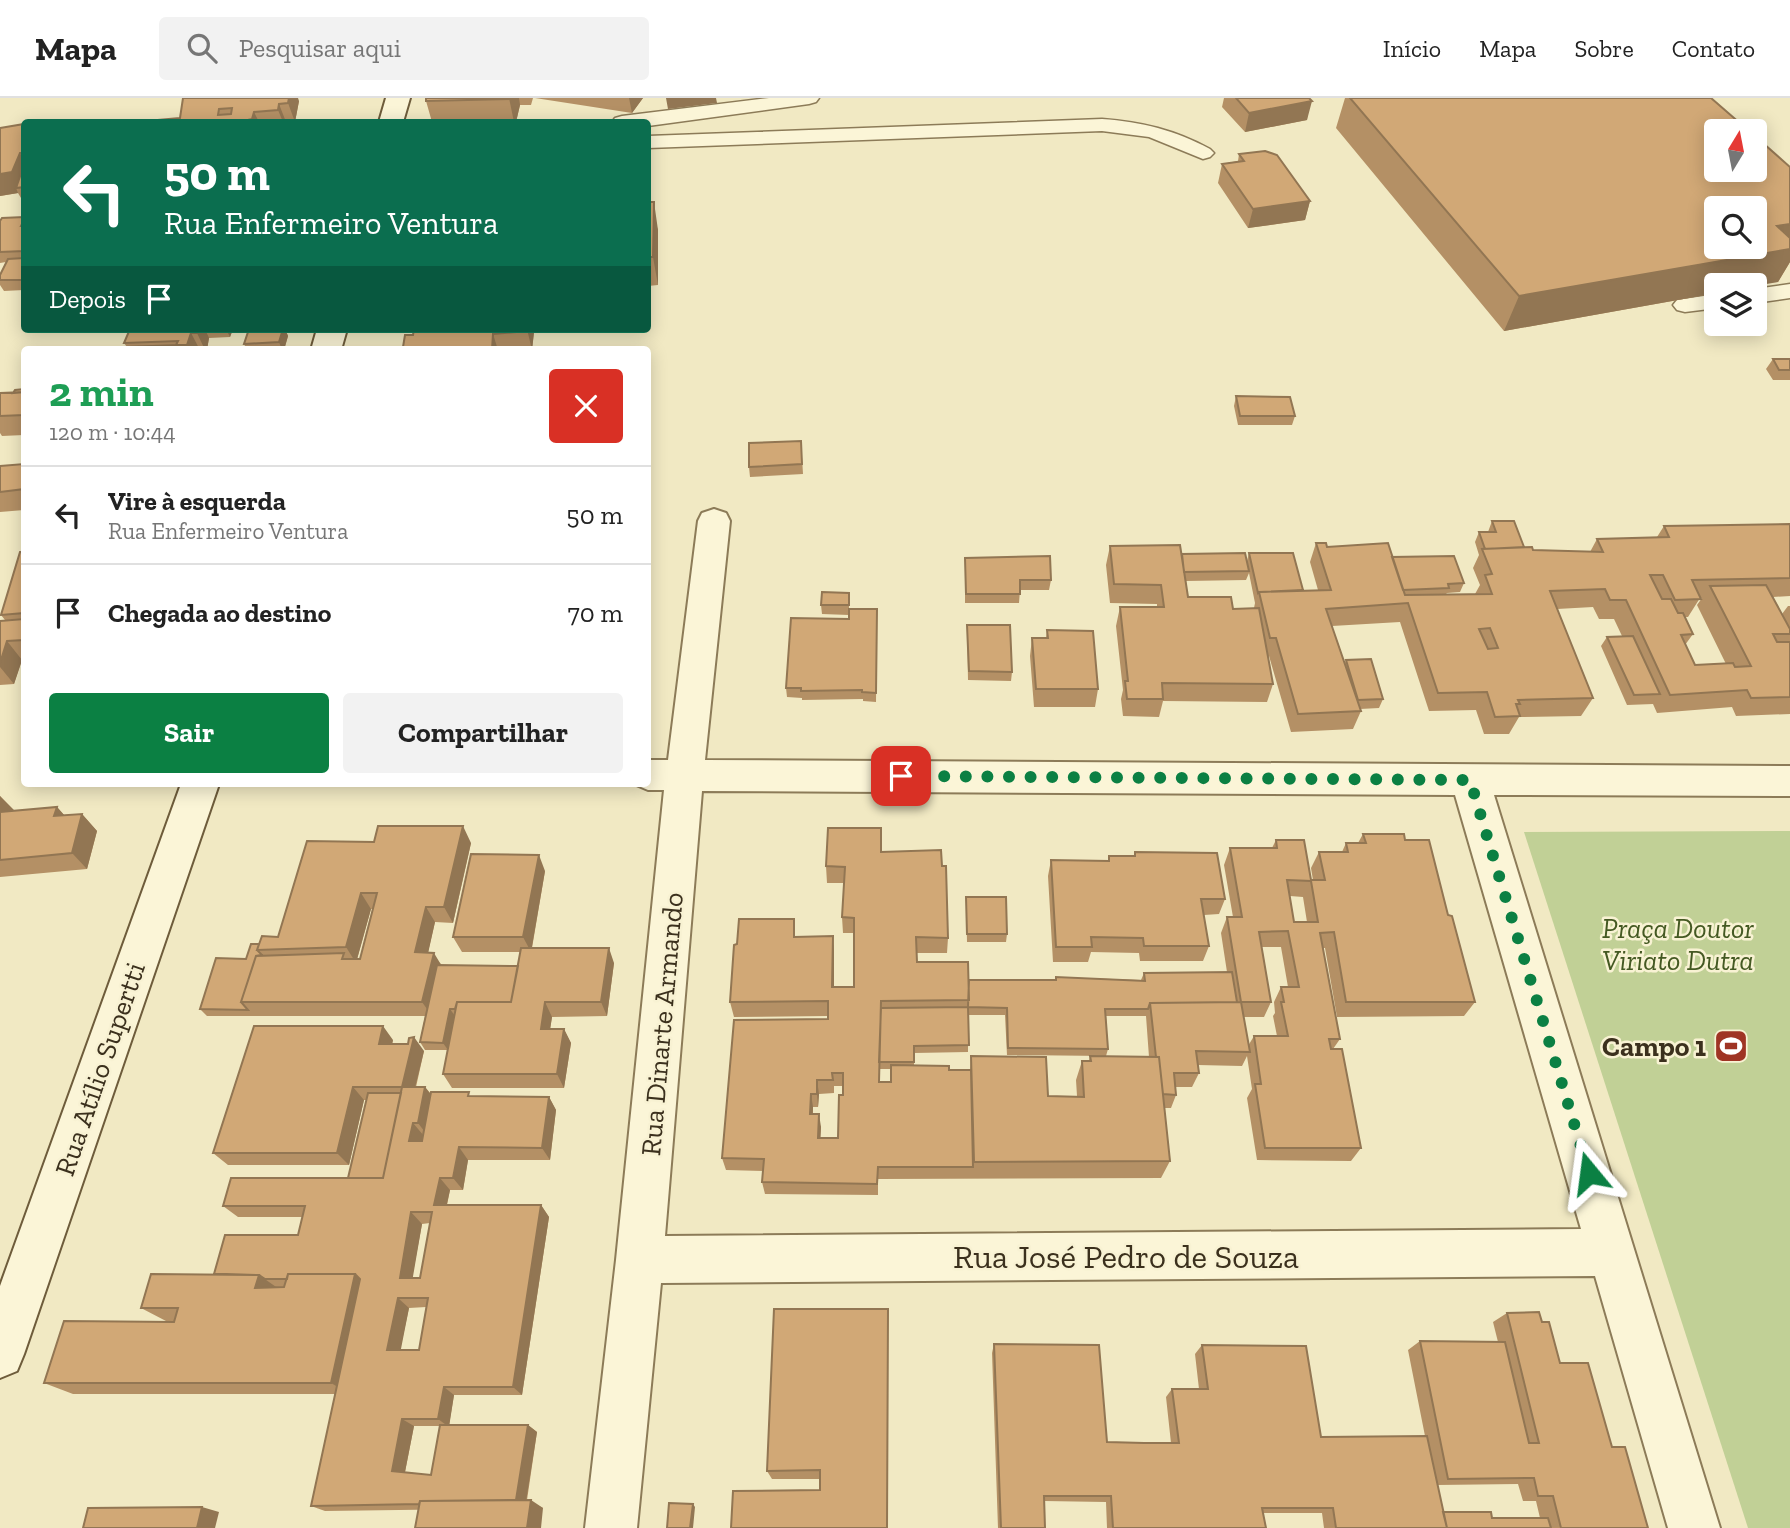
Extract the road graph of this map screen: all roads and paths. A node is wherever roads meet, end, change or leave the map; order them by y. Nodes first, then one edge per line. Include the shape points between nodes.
1 (398, 98) edge
2 (809, 98) edge
3 (392, 119) edge
4 (651, 119) edge
5 (651, 142) edge
6 (1203, 153) dead end
7 (1790, 291) edge
8 (1767, 294) edge
9 (1704, 303) edge
10 (1685, 305) edge
11 (714, 521) dead end
12 (666, 775) edge
13 (1470, 780) junction
14 (1790, 781) edge
15 (199, 787) edge
16 (1612, 1252) junction
17 (640, 1260) junction
18 (0, 1354) edge
19 (611, 1528) edge
20 (1694, 1528) edge

1 - 3 street
2 - 4 lane
5 - 6 lane via 1102,125 1172,135
7 - 8 lane
9 - 10 lane
11 - 12 street, Rua Dinarte Armando via 691,731
12 - 13 street
12 - 17 street, Rua Dinarte Armando
13 - 14 street
13 - 16 street
15 - 18 street, Rua Atílio Supertti
16 - 17 street, Rua José Pedro de Souza
16 - 20 street
17 - 19 street, Rua Dinarte Armando

